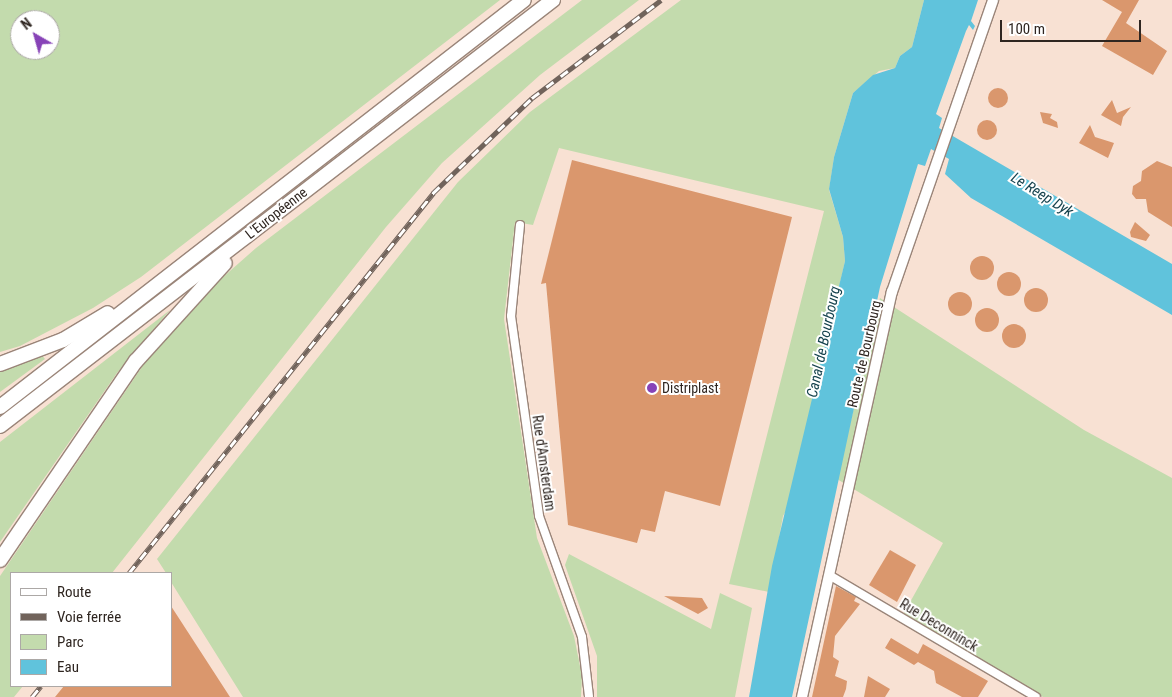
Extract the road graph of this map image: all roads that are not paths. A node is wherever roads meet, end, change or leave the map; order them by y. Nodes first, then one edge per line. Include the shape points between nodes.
1 (524, 0) edge
2 (552, 0) edge
3 (992, 0) edge
4 (448, 81) junction
5 (361, 128) junction
6 (520, 225) dead end
7 (0, 364) edge
8 (0, 408) edge
9 (0, 426) edge
10 (25, 523) junction
11 (0, 555) edge
12 (0, 560) edge
13 (829, 575) junction
14 (589, 697) edge
15 (802, 697) edge
16 (1036, 697) edge

1 - 5 highway, L'Européenne
2 - 4 highway, L'Européenne
3 - 13 main road, Route de Bourbourg via 890,301
4 - 9 highway, L'Européenne
4 - 10 highway via 239,251 192,295 136,361
5 - 7 highway via 103,317 58,343
5 - 8 highway, L'Européenne
6 - 14 street, Rue d'Amsterdam via 510,309 540,522 582,637
10 - 11 highway
10 - 12 highway
13 - 15 main road, Route de Bourbourg
13 - 16 street, Rue Deconninck

